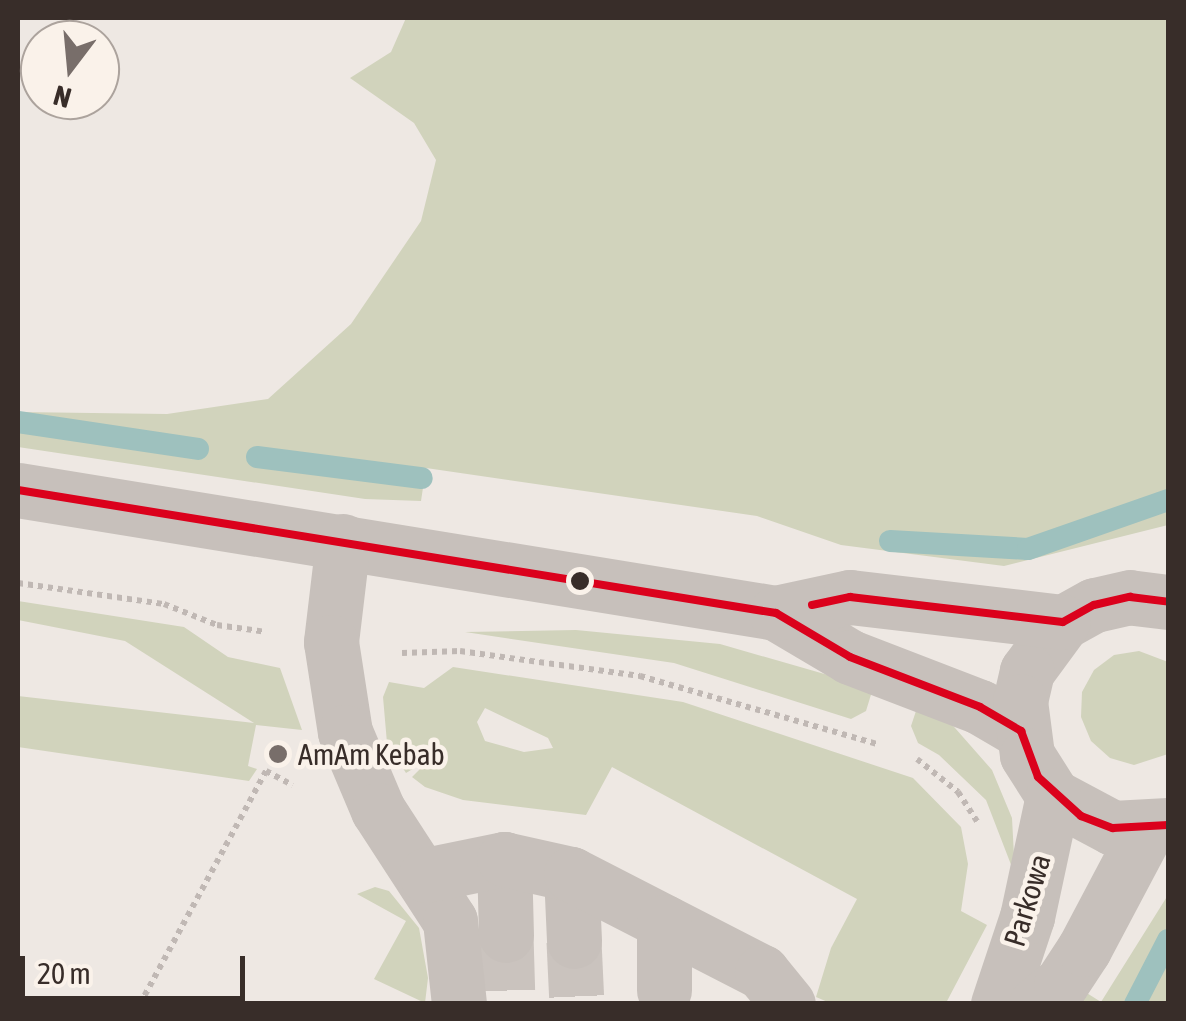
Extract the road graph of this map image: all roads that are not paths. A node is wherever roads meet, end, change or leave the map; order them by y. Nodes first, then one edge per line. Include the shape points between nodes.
1 (18, 490) edge
2 (343, 541) junction
3 (1168, 602) edge
4 (776, 613) junction
5 (1063, 622) junction
6 (1021, 732) junction
7 (1053, 796) junction
8 (1158, 827) edge
9 (504, 859) junction
10 (571, 874) junction
11 (426, 876) junction
12 (664, 922) junction
13 (506, 935) tunnel mouth
14 (574, 941) tunnel mouth
15 (743, 983) edge
16 (664, 990) dead end
17 (459, 1004) edge
18 (788, 1004) edge
19 (998, 1004) edge
20 (1036, 1004) edge

1 - 2 street
2 - 4 street
2 - 11 street via 331,642 335,692 362,777
3 - 5 street via 1130,597 1094,605
4 - 5 street via 850,597
4 - 6 street via 850,656 980,707
5 - 6 street via 1027,671
6 - 7 street
7 - 8 street via 1114,828
7 - 19 street, Parkowa
8 - 20 street, Parkowa via 1062,984
9 - 10 street
9 - 11 street
9 - 13 street
10 - 12 street
10 - 14 street
11 - 17 street via 456,942
12 - 15 street
12 - 16 street
15 - 18 street via 762,972

